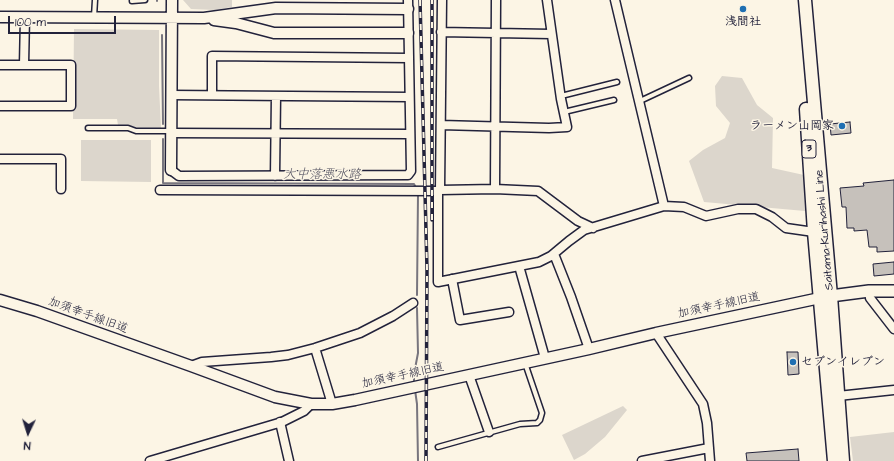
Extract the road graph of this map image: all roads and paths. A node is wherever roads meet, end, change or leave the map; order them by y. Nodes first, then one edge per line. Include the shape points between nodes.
1 (95, 0) edge
2 (145, 0) edge
3 (172, 0) edge
4 (442, 0) edge
5 (496, 0) edge
6 (547, 0) edge
7 (615, 0) edge
8 (798, 0) edge
9 (805, 0) edge
10 (132, 1) dead end
11 (408, 4) edge
12 (0, 17) edge
13 (25, 17) junction
14 (94, 17) junction
15 (204, 18) junction
16 (172, 19) junction
17 (441, 32) junction
18 (408, 33) junction
19 (496, 33) junction
20 (551, 34) junction
21 (408, 58) junction
22 (0, 65) edge
23 (24, 65) junction
24 (689, 78) dead end
25 (616, 82) dead end
26 (212, 94) junction
27 (171, 95) junction
28 (276, 96) junction
29 (561, 96) junction
30 (409, 97) junction
31 (614, 100) dead end
32 (640, 101) junction
33 (0, 106) edge
34 (564, 112) junction
35 (441, 125) junction
36 (495, 126) junction
37 (88, 128) dead end
38 (171, 132) junction
39 (276, 134) junction
40 (410, 134) junction
41 (0, 159) edge
42 (171, 170) joint
43 (275, 176) junction
44 (61, 189) dead end
45 (495, 189) junction
46 (160, 190) dead end
47 (439, 190) junction
48 (664, 206) junction
49 (593, 228) junction
50 (814, 232) junction
51 (554, 254) junction
52 (518, 266) junction
53 (452, 279) junction
54 (894, 291) edge
55 (869, 292) junction
56 (825, 297) junction
57 (0, 300) edge
58 (412, 303) dead end
59 (508, 312) dead end
60 (894, 329) edge
61 (656, 333) junction
62 (315, 348) junction
63 (589, 349) junction
64 (545, 358) junction
65 (525, 363) junction
66 (191, 366) junction
67 (470, 375) junction
68 (894, 390) edge
69 (838, 396) junction
70 (311, 404) junction
71 (332, 404) junction
72 (280, 422) junction
73 (490, 432) junction
74 (438, 447) dead end
75 (709, 448) junction
76 (150, 461) edge
77 (289, 461) edge
78 (642, 461) edge
79 (710, 461) edge
80 (834, 461) edge
81 (842, 461) edge

1 - 14 lane
2 - 10 lane
3 - 16 street
4 - 17 street
5 - 19 street
6 - 20 street
7 - 32 street
8 - 50 main road, Saitama-Kurihashi Line / 3
9 - 56 main road, Saitama-Kurihashi Line / 3
11 - 15 street via 276,8
11 - 18 street
12 - 13 street
13 - 14 street
13 - 23 street
14 - 16 street
15 - 16 street
15 - 18 street via 274,33
16 - 27 street
17 - 19 street
17 - 35 street
18 - 21 street
19 - 20 street
19 - 36 street
20 - 29 street
21 - 26 street via 212,56
21 - 30 street
22 - 23 street
23 - 33 street via 72,65 71,106
24 - 32 lane
25 - 29 lane
26 - 27 street
26 - 28 street
27 - 38 street
28 - 30 street
28 - 39 street
29 - 34 street
30 - 40 street
31 - 34 lane
32 - 48 street
34 - 36 street via 568,127
35 - 36 street
35 - 47 street
36 - 45 street
37 - 38 lane
38 - 39 street
38 - 42 street
39 - 40 street
39 - 43 street
40 - 43 street via 411,171 408,174
41 - 44 street via 61,159
42 - 43 street via 179,176
45 - 47 street
45 - 49 street via 538,191 578,221
46 - 47 street
47 - 53 street via 438,282
48 - 49 street
48 - 50 street via 684,207 706,216 738,209 756,209 786,228
49 - 51 street via 584,230
50 - 56 main road, Saitama-Kurihashi Line / 3
51 - 52 street via 539,262
51 - 63 street
52 - 53 street
52 - 64 street
53 - 59 street via 460,320
54 - 55 main road
55 - 56 main road
55 - 60 street via 870,298
56 - 61 street, 加須幸手線旧道
56 - 69 main road, Saitama-Kurihashi Line / 3
56 - 80 main road, Saitama-Kurihashi Line / 3
57 - 66 street, 加須幸手線旧道
58 - 62 street via 360,333
61 - 63 street, 加須幸手線旧道
61 - 75 street via 702,404
62 - 66 street via 288,355 202,362
62 - 71 street
63 - 64 street, 加須幸手線旧道
64 - 65 street, 加須幸手線旧道
65 - 67 street, 加須幸手線旧道
65 - 73 lane via 542,413 540,420 537,423 520,424
66 - 70 street, 加須幸手線旧道 via 275,397
67 - 71 street, 加須幸手線旧道
67 - 73 street
68 - 69 street
69 - 81 main road, Saitama-Kurihashi Line / 3
70 - 71 street, 加須幸手線旧道
70 - 72 street via 304,411
72 - 76 street
72 - 77 street
73 - 74 lane
75 - 78 street
75 - 79 street

